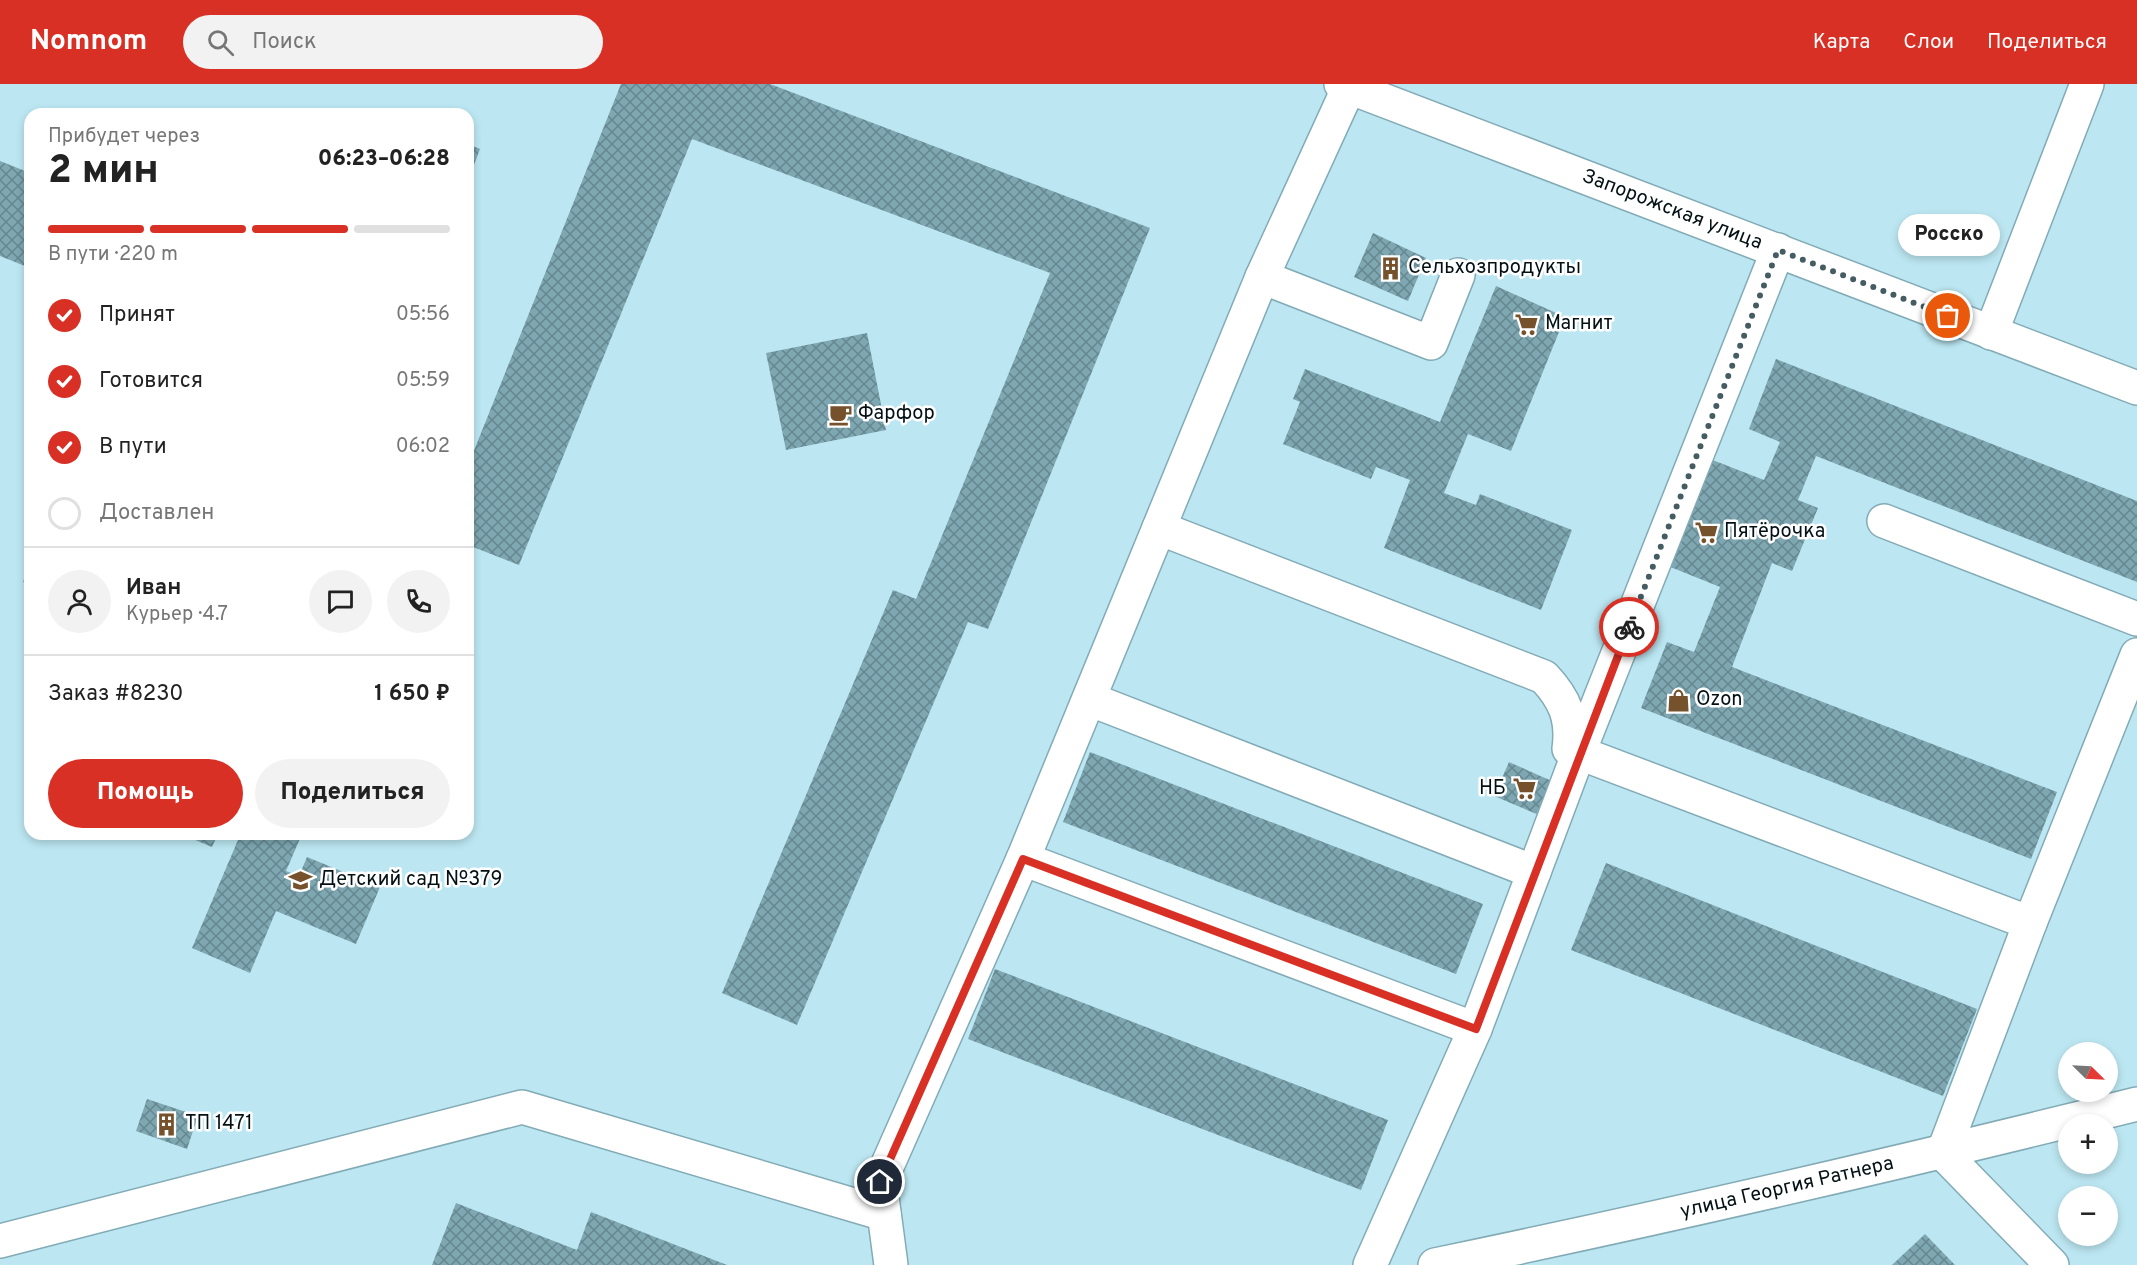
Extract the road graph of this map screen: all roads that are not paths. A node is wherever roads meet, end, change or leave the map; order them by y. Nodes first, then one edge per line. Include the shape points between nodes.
1 (2087, 84) edge
2 (1345, 86) edge
3 (1778, 250) junction
4 (1458, 275) dead end
5 (1262, 277) junction
6 (1991, 333) junction
7 (2137, 388) edge
8 (1884, 521) dead end
9 (1159, 528) junction
10 (2137, 619) edge
11 (2137, 655) edge
12 (1089, 699) junction
13 (1579, 752) junction
14 (1023, 859) junction
15 (1534, 872) junction
16 (2030, 923) junction
17 (1476, 1029) junction
18 (2137, 1104) edge
19 (1943, 1153) junction
20 (884, 1214) junction
21 (0, 1240) edge
22 (891, 1265) edge
23 (1370, 1265) edge
24 (1435, 1265) edge
25 (2052, 1265) edge

1 - 6 street
2 - 3 street, Запорожская улица
2 - 5 street
3 - 6 street, Запорожская улица
3 - 13 street
4 - 5 street via 1431,343
5 - 9 street
6 - 7 street, Запорожская улица
8 - 10 street
9 - 12 street
9 - 13 street via 1544,677 1568,712 1569,749
11 - 16 street
12 - 14 street
12 - 15 street
13 - 15 street
13 - 16 street
14 - 17 street
14 - 20 street via 880,1182
15 - 17 street
16 - 19 street
17 - 23 street
18 - 19 street, улица Георгия Ратнера
19 - 24 street, улица Георгия Ратнера
19 - 25 street
20 - 21 street via 522,1107
20 - 22 street

